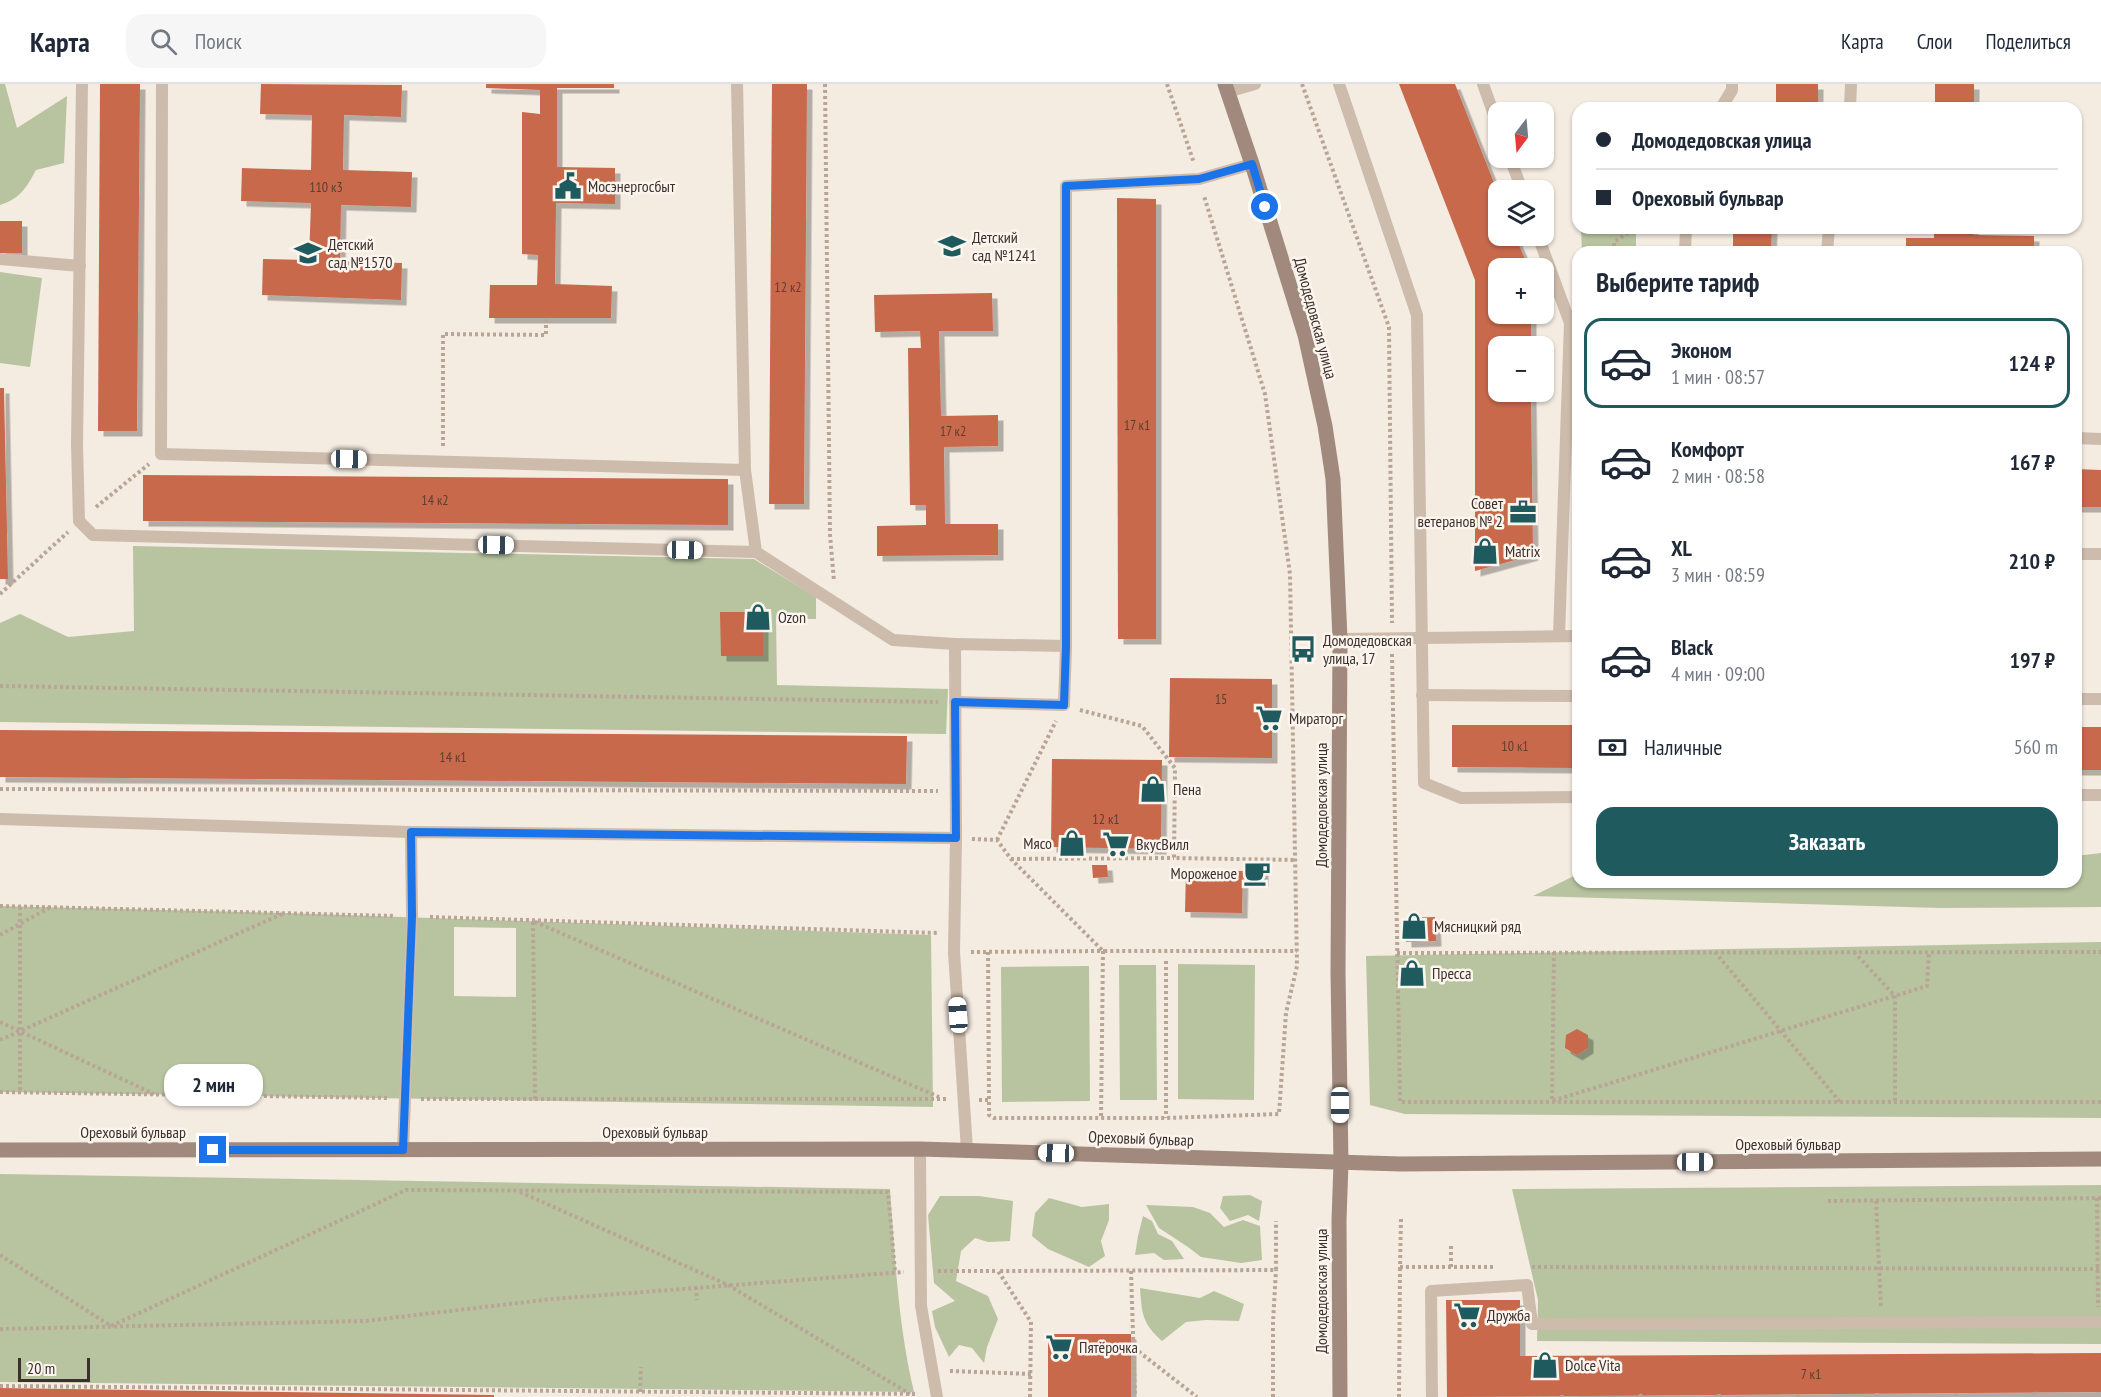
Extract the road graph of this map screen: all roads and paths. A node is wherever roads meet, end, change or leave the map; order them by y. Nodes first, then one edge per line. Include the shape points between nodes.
1 (82, 84) edge
2 (162, 84) edge
3 (737, 84) edge
4 (825, 84) edge
5 (1167, 84) edge
6 (1255, 84) edge
7 (1302, 84) edge
8 (1339, 84) edge
9 (1483, 84) edge
10 (1732, 84) edge
11 (1851, 84) edge
12 (1226, 88) edge
13 (1489, 102) edge
14 (1724, 102) edge
15 (1850, 102) edge
16 (1252, 164) junction
17 (1199, 179) junction
18 (1626, 234) edge
19 (1542, 246) edge
20 (1614, 246) edge
21 (0, 259) edge
22 (80, 266) junction
23 (546, 318) dead end
24 (2082, 438) edge
25 (2101, 439) edge
26 (443, 462) junction
27 (745, 470) junction
28 (756, 552) junction
29 (2082, 554) edge
30 (2101, 554) edge
31 (835, 602) junction
32 (1558, 636) junction
33 (1572, 636) edge
34 (1421, 638) junction
35 (1340, 639) junction
36 (1392, 639) junction
37 (955, 644) junction
38 (1066, 646) junction
39 (0, 686) edge
40 (1422, 695) junction
41 (1572, 696) edge
42 (2082, 699) edge
43 (2101, 699) edge
44 (955, 702) junction
45 (1064, 705) junction
46 (0, 789) edge
47 (956, 790) junction
48 (2082, 795) edge
49 (2101, 795) edge
50 (1572, 797) edge
51 (0, 819) edge
52 (411, 832) junction
53 (956, 838) junction
54 (997, 840) junction
55 (1174, 858) junction
56 (1011, 859) junction
57 (1296, 860) junction
58 (0, 906) edge
59 (20, 907) junction
60 (49, 907) junction
61 (286, 912) junction
62 (412, 916) junction
63 (533, 921) junction
64 (20, 924) junction
65 (954, 934) junction
66 (0, 936) edge
67 (1103, 951) junction
68 (1297, 951) junction
69 (954, 952) junction
70 (988, 952) junction
71 (1554, 952) junction
72 (1715, 952) junction
73 (1854, 952) junction
74 (1929, 952) junction
75 (2101, 952) edge
76 (1397, 953) junction
77 (1166, 961) dead end
78 (1895, 996) junction
79 (0, 1022) edge
80 (20, 1031) junction
81 (1781, 1031) junction
82 (0, 1040) edge
83 (0, 1092) edge
84 (20, 1093) junction
85 (156, 1095) junction
86 (405, 1099) junction
87 (535, 1099) junction
88 (942, 1099) junction
89 (964, 1100) junction
90 (989, 1100) junction
91 (1552, 1101) junction
92 (1840, 1102) junction
93 (1895, 1102) junction
94 (2101, 1102) edge
95 (1101, 1118) junction
96 (1166, 1118) junction
97 (920, 1149) junction
98 (0, 1150) edge
99 (403, 1150) junction
100 (967, 1150) junction
101 (2101, 1160) edge
102 (1341, 1163) junction
103 (516, 1191) junction
104 (2099, 1198) edge
105 (1828, 1201) dead end
106 (1876, 1201) junction
107 (1401, 1219) dead end
108 (1276, 1221) dead end
109 (1451, 1246) dead end
110 (0, 1255) edge
111 (1400, 1267) junction
112 (1451, 1267) junction
113 (1498, 1267) dead end
114 (1522, 1267) dead end
115 (1878, 1269) junction
116 (2099, 1269) edge
117 (1276, 1270) junction
118 (920, 1271) junction
119 (998, 1271) junction
120 (1131, 1271) junction
121 (895, 1272) junction
122 (728, 1285) junction
123 (696, 1287) junction
124 (697, 1300) dead end
125 (2100, 1322) edge
126 (1882, 1323) junction
127 (111, 1326) junction
128 (0, 1329) edge
129 (1134, 1348) junction
130 (641, 1367) dead end
131 (932, 1370) junction
132 (1030, 1374) junction
133 (0, 1386) edge
134 (640, 1392) junction
135 (910, 1394) junction
136 (937, 1396) edge
137 (1030, 1397) edge
138 (1135, 1397) edge
139 (1197, 1397) edge
140 (1274, 1397) edge
141 (1340, 1397) edge
142 (1399, 1397) edge
143 (1432, 1397) edge

1 - 22 lane
2 - 26 lane via 161,454
3 - 27 lane
4 - 31 path via 830,535
5 - 17 path
6 - 12 lane
7 - 36 path via 1389,327
8 - 34 lane via 1417,315
9 - 13 lane
10 - 14 lane
11 - 15 lane
12 - 16 main road, Домодедовская улица
16 - 17 lane
16 - 35 main road, Домодедовская улица via 1305,335 1325,426 1336,527
17 - 38 lane via 1066,186
17 - 57 path via 1264,394 1286,540
18 - 20 path
19 - 32 lane via 1570,322
21 - 22 lane
22 - 28 lane via 79,521 93,535
23 - 26 path via 546,335 443,334
24 - 25 lane
26 - 27 lane
27 - 28 lane
28 - 31 lane
29 - 30 lane
31 - 37 lane via 893,640
32 - 33 lane
32 - 34 lane
34 - 36 lane
34 - 40 lane
35 - 36 lane
35 - 102 main road, Домодедовская улица
36 - 76 path
37 - 38 lane
37 - 44 lane
38 - 45 lane
39 - 44 path
40 - 41 lane
40 - 50 lane via 1424,783 1461,798
42 - 43 lane
44 - 45 lane
44 - 47 lane
45 - 54 path
45 - 55 path via 1142,726 1175,768
46 - 47 path
47 - 53 lane
48 - 49 lane
51 - 52 lane
52 - 53 lane
52 - 62 lane
53 - 54 path
53 - 65 lane
54 - 56 path
55 - 56 path
55 - 57 path
56 - 67 path
57 - 68 path
58 - 59 path
59 - 60 path
59 - 64 path
60 - 61 path
60 - 64 path
61 - 62 path
61 - 80 path
62 - 63 path
62 - 86 lane
63 - 65 path
63 - 87 path
63 - 88 path
64 - 66 path
64 - 80 path
65 - 69 lane
67 - 68 path
67 - 70 path
67 - 95 path
68 - 96 path via 1286,1013 1279,1114
69 - 70 path
69 - 89 lane
70 - 90 path
71 - 72 path
71 - 76 path
71 - 91 path
72 - 73 path
72 - 81 path
73 - 74 path
73 - 78 path
74 - 75 path
74 - 78 path via 1928,986
76 - 91 path via 1400,1102
77 - 96 path
78 - 81 path
78 - 93 path
79 - 80 path
80 - 82 path
80 - 84 path
80 - 85 path
81 - 91 path
81 - 92 path
83 - 84 path
84 - 85 path
85 - 86 path
86 - 87 path
86 - 99 lane
87 - 88 path
88 - 89 path
89 - 90 path
89 - 100 lane
90 - 95 path via 989,1115 994,1118
91 - 92 path
92 - 93 path
93 - 94 path
95 - 96 path
97 - 99 main road, Ореховый бульвар
97 - 100 main road, Ореховый бульвар
97 - 118 lane
98 - 99 main road, Ореховый бульвар
100 - 102 main road, Ореховый бульвар
101 - 102 main road, Ореховый бульвар
102 - 141 main road, Домодедовская улица
103 - 121 path via 888,1192
103 - 122 path
103 - 127 path via 406,1190
104 - 106 path
104 - 116 path
105 - 106 path
106 - 115 path
107 - 111 path
108 - 117 path
109 - 112 path
110 - 127 path
111 - 112 path
111 - 142 path
112 - 113 path
114 - 115 path
115 - 116 path
115 - 126 path
116 - 125 path
117 - 120 path
117 - 140 path
118 - 119 path
118 - 121 path
118 - 131 lane via 921,1306
119 - 120 path
119 - 132 path via 1031,1322
120 - 129 path
121 - 122 path
122 - 123 path
122 - 135 path
123 - 124 path
123 - 127 path via 366,1321
125 - 126 lane
126 - 143 lane via 1532,1324 1527,1285 1431,1291
127 - 128 path
129 - 138 path
129 - 139 path
130 - 134 path
131 - 132 path
131 - 136 lane
132 - 137 path
133 - 134 path
134 - 135 path
135 - 136 path

